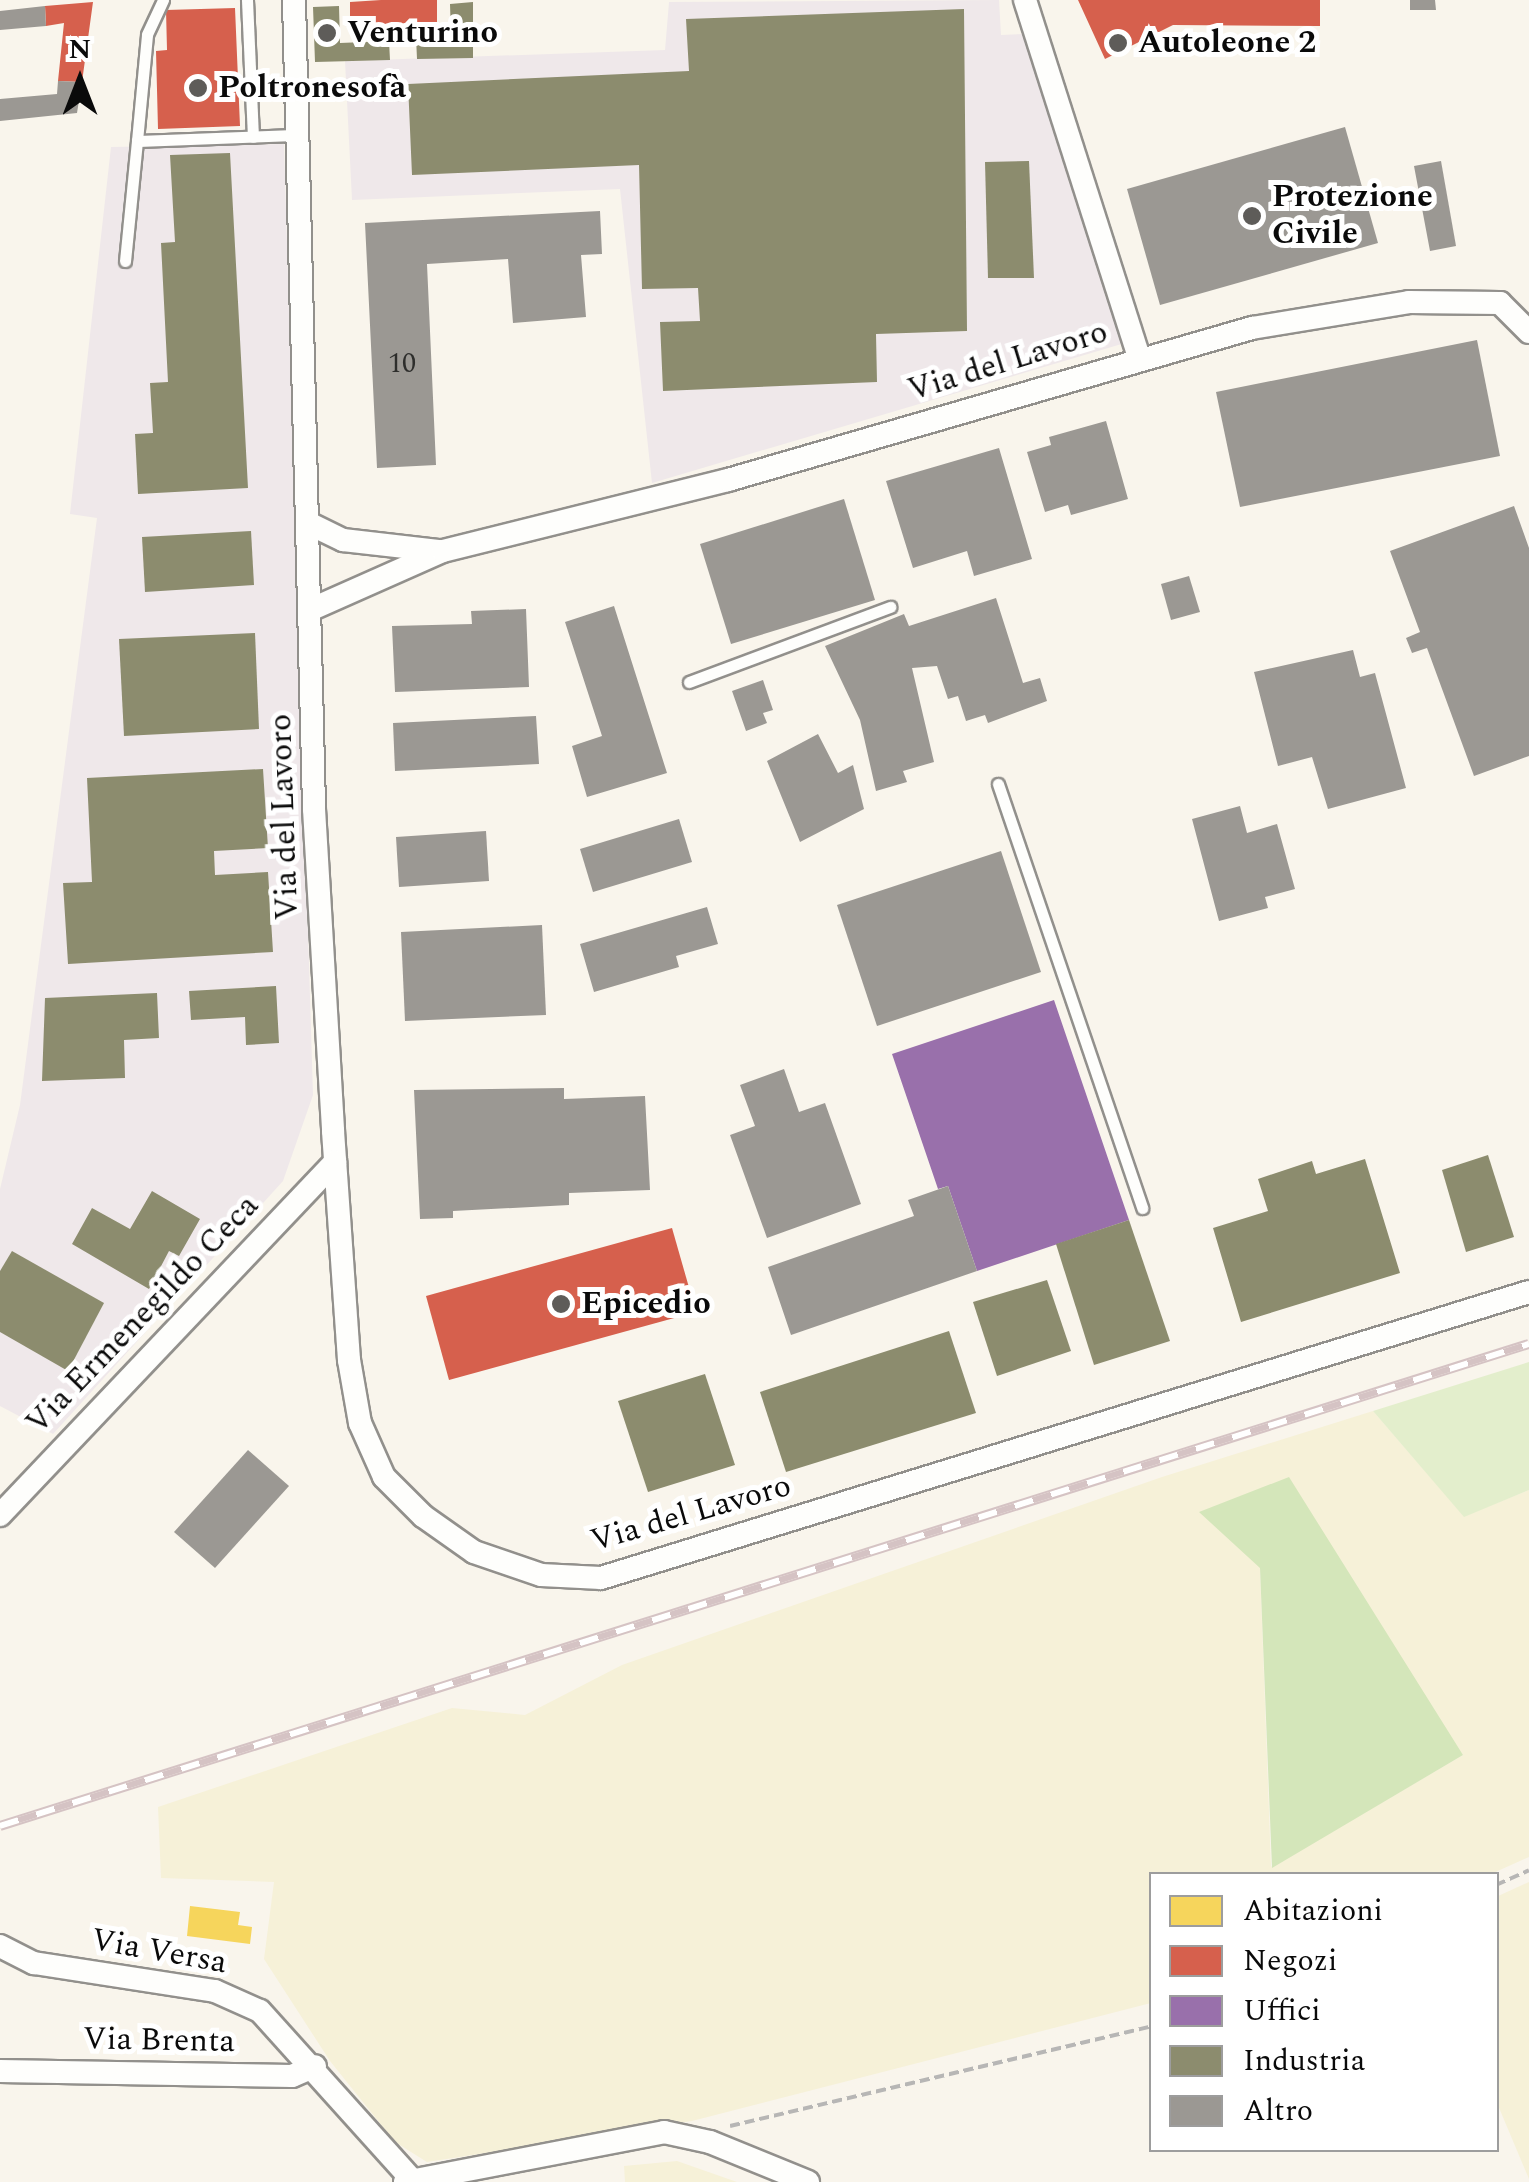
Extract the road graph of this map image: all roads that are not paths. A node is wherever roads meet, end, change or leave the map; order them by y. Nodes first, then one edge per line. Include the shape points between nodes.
1 (163, 0) edge
2 (247, 0) edge
3 (294, 0) edge
4 (1025, 0) edge
5 (295, 135) junction
6 (253, 136) junction
7 (137, 141) junction
8 (125, 261) dead end
9 (1529, 332) edge
10 (1140, 357) junction
11 (308, 524) junction
12 (443, 551) junction
13 (890, 607) dead end
14 (312, 608) junction
15 (689, 682) dead end
16 (998, 784) dead end
17 (335, 1162) junction
18 (1142, 1208) dead end
19 (1529, 1292) edge
20 (0, 1515) edge
21 (0, 1946) edge
22 (314, 2066) junction
23 (0, 2071) edge
24 (408, 2181) edge
25 (808, 2182) edge

1 - 7 lane via 147,34
2 - 6 lane
3 - 5 street, Via del Lavoro
4 - 10 street
5 - 6 lane
5 - 11 street, Via del Lavoro
6 - 7 lane
7 - 8 lane
9 - 10 street, Via del Lavoro via 1500,303 1409,302 1252,328
10 - 12 street, Via del Lavoro via 728,480
11 - 12 street, Via del Lavoro via 343,540
11 - 14 street, Via del Lavoro
12 - 14 street, Via del Lavoro
13 - 15 lane
14 - 17 street, Via del Lavoro via 314,809
16 - 18 lane
17 - 19 street, Via del Lavoro via 349,1360 360,1423 384,1477 474,1552 541,1575 601,1578
17 - 20 street, Via Ermenegildo Ceca
21 - 22 street, Via Versa via 34,1963 215,1991 260,2012
22 - 23 street, Via Brenta via 292,2076
22 - 24 street, Via Versa
24 - 25 street via 664,2132 710,2142

